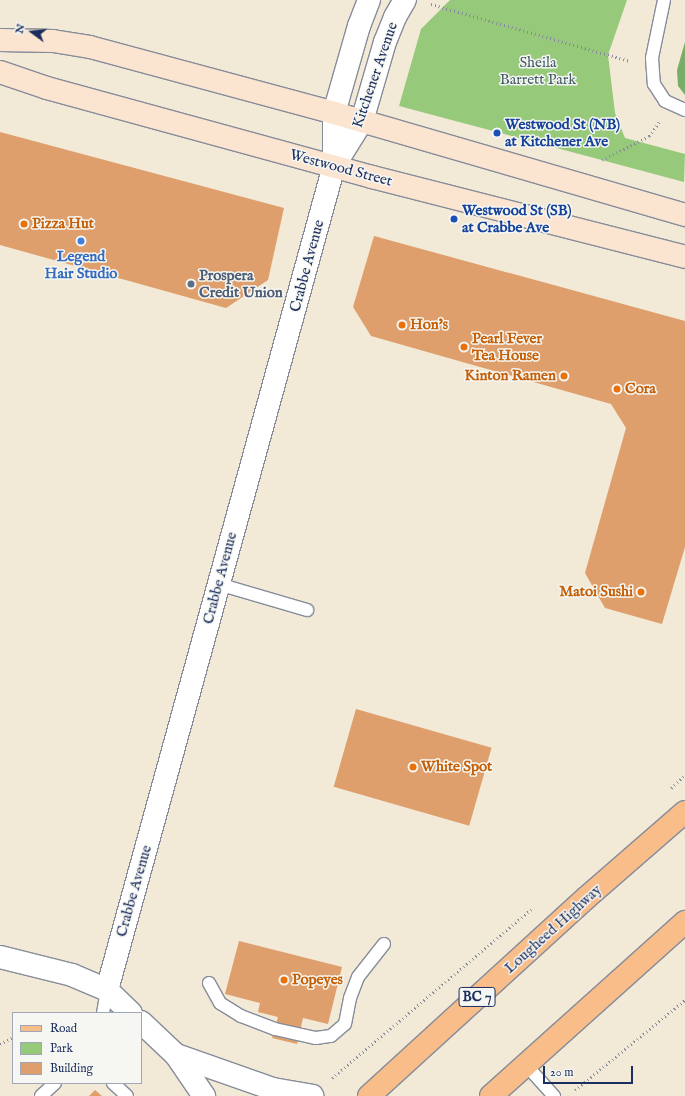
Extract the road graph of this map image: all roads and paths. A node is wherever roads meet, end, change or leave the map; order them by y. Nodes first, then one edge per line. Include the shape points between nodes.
1 (369, 0) edge
2 (405, 0) edge
3 (664, 0) edge
4 (427, 2) dead end
5 (0, 40) edge
6 (652, 68) junction
7 (0, 72) edge
8 (672, 104) junction
9 (685, 110) edge
10 (334, 113) junction
11 (362, 121) junction
12 (602, 160) dead end
13 (334, 166) junction
14 (685, 215) edge
15 (685, 257) edge
16 (218, 584) junction
17 (306, 610) dead end
18 (685, 775) edge
19 (668, 790) dead end
20 (685, 812) edge
21 (534, 906) dead end
22 (685, 922) edge
23 (384, 944) dead end
24 (0, 957) edge
25 (209, 983) dead end
26 (107, 990) junction
27 (685, 1000) edge
28 (103, 1012) edge
29 (130, 1012) edge
30 (142, 1023) edge
31 (12, 1038) edge
32 (0, 1044) edge
33 (176, 1055) junction
34 (526, 1065) junction
35 (54, 1084) edge
36 (114, 1084) edge
37 (319, 1090) edge
38 (574, 1092) dead end
39 (41, 1096) edge
40 (127, 1096) edge
41 (204, 1096) edge
42 (369, 1096) edge
43 (491, 1096) edge
44 (554, 1096) edge

1 - 10 street, Kitchener Avenue
2 - 11 street, Kitchener Avenue via 385,42
3 - 6 lane
4 - 6 path
5 - 10 main road via 53,41 77,45
6 - 8 lane via 654,84 665,101
7 - 13 main road, Westwood Street via 46,88
8 - 9 lane
8 - 12 path via 649,136
10 - 11 main road
10 - 13 street, Kitchener Avenue
11 - 13 street, Kitchener Avenue
11 - 14 main road
13 - 15 main road, Westwood Street
13 - 16 street, Crabbe Avenue
16 - 17 lane
16 - 26 street, Crabbe Avenue
18 - 19 path
20 - 42 main road, Lougheed Highway / BC 7 via 586,898
21 - 37 path
22 - 34 main road
23 - 25 lane via 358,977 350,998 345,1024 331,1036 316,1038 275,1029 241,1016 220,1003
24 - 26 street via 72,975
26 - 28 lane
26 - 29 street
27 - 38 path
30 - 33 street
31 - 32 path
33 - 37 street via 273,1089
33 - 41 street
34 - 43 main road
34 - 44 lane
35 - 39 lane
36 - 40 lane

